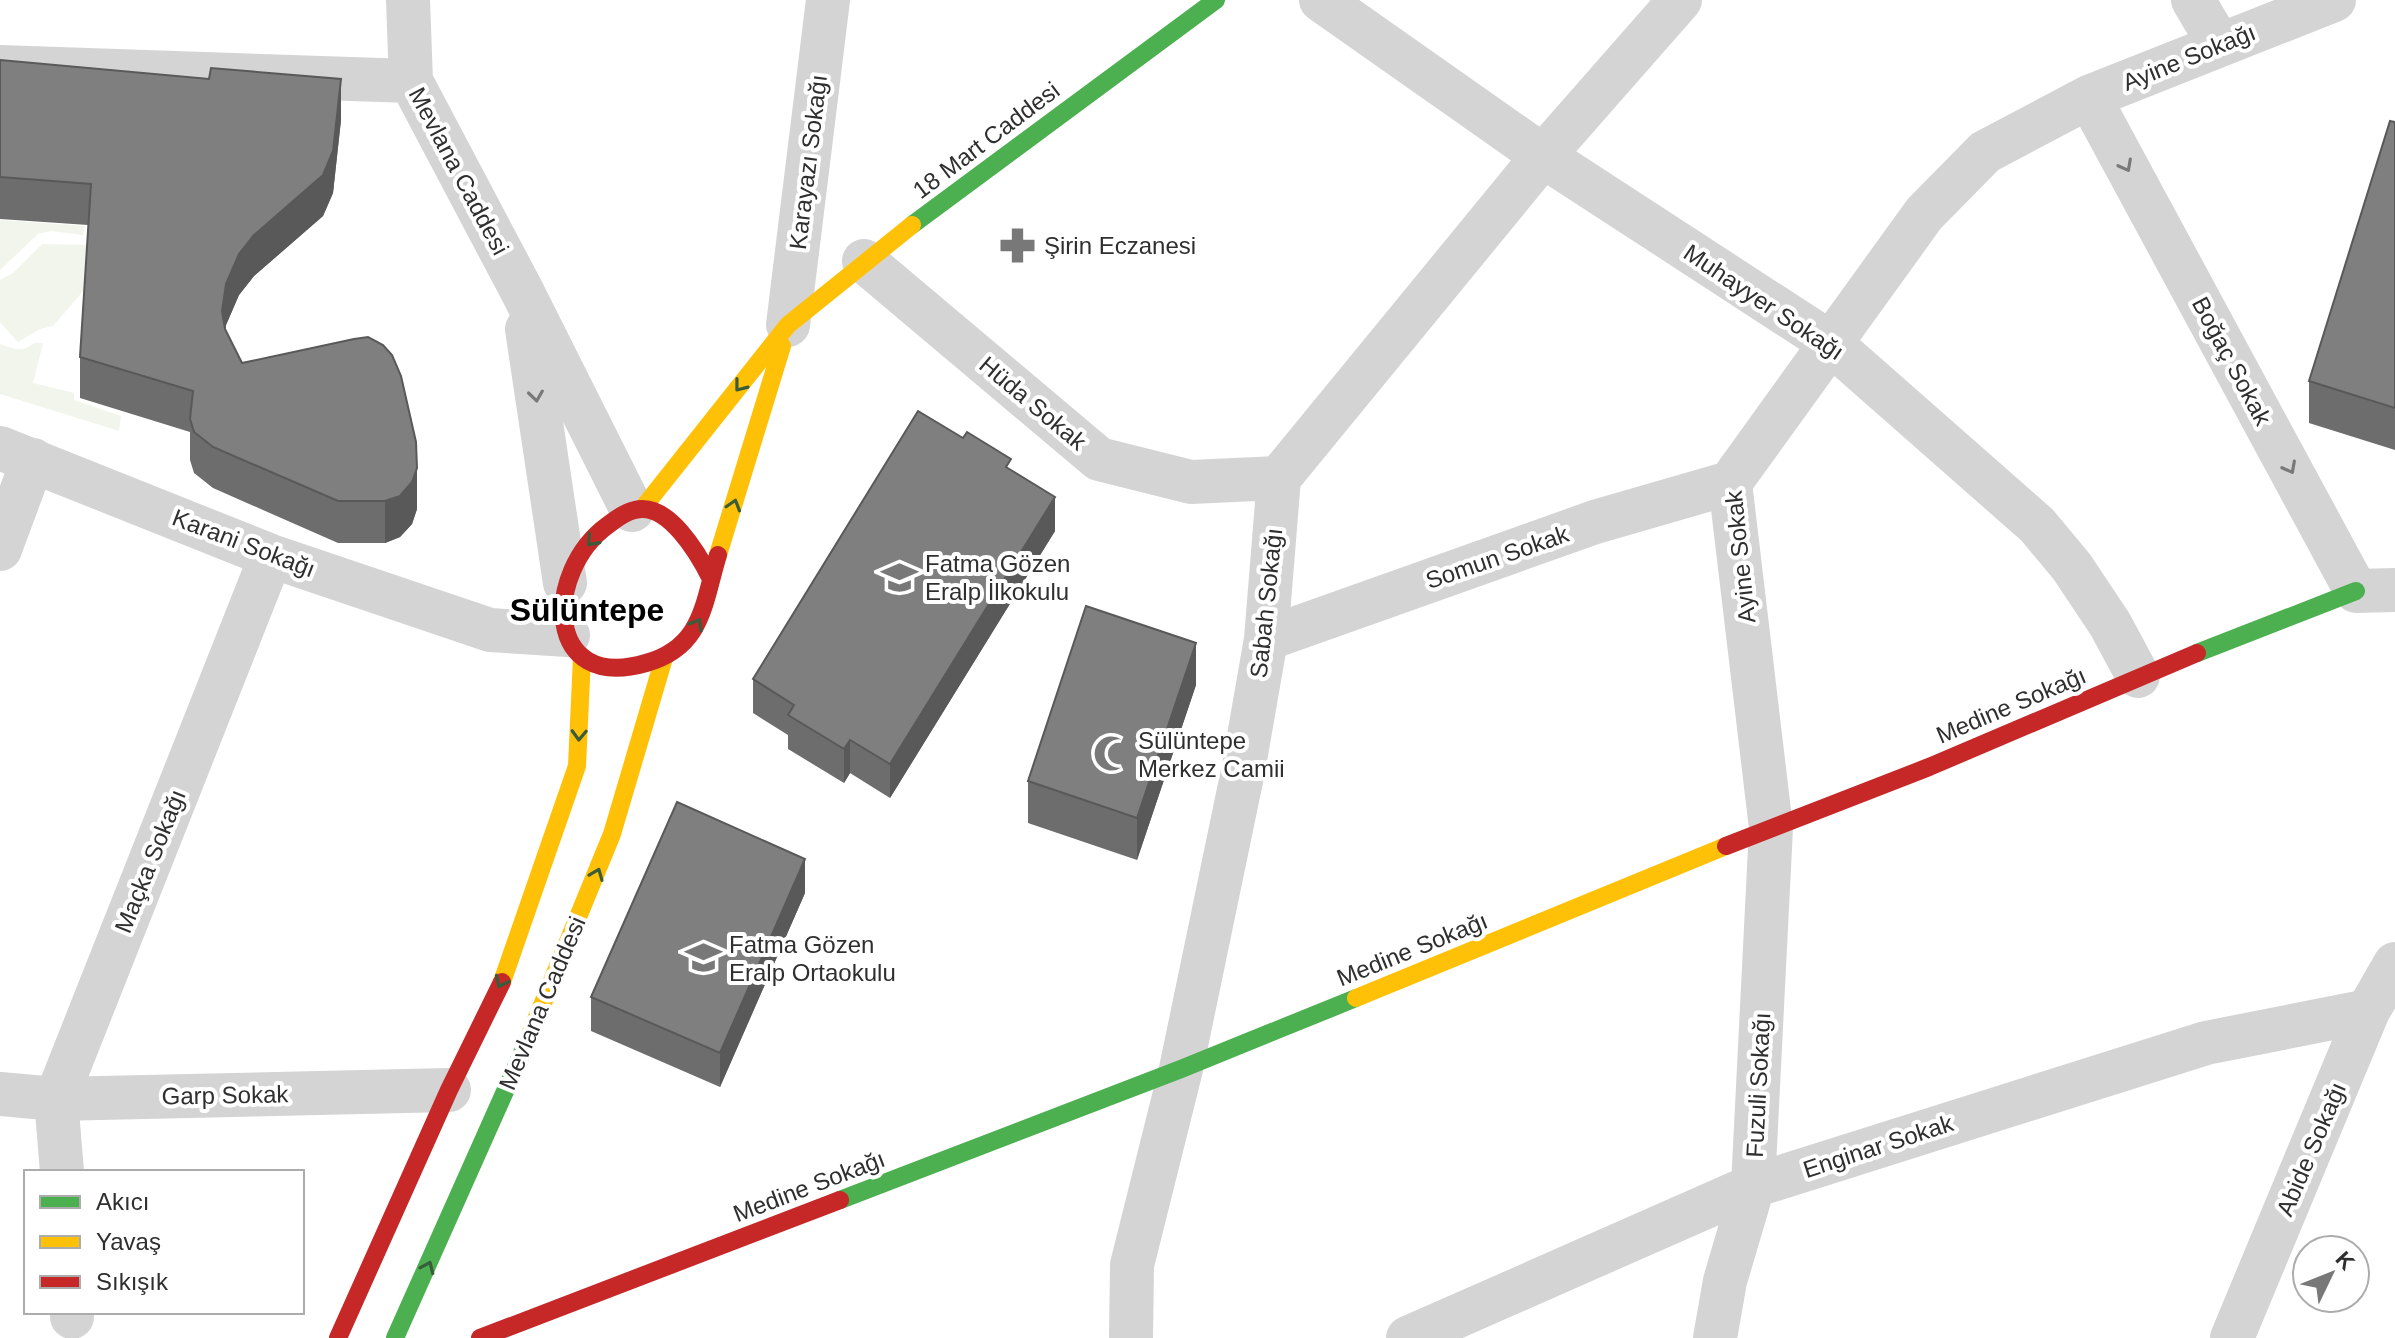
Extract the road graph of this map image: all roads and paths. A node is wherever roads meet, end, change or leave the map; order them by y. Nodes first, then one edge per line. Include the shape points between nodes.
1 (408, 0) edge
2 (828, 0) edge
3 (1216, 0) edge
4 (1321, 0) edge
5 (1680, 0) edge
6 (2193, 0) edge
7 (2334, 0) edge
8 (2219, 44) junction
9 (0, 67) edge
10 (411, 81) junction
11 (2089, 97) junction
12 (1543, 156) junction
13 (864, 261) junction
14 (522, 291) junction
15 (788, 325) junction
16 (1829, 342) junction
17 (16, 454) edge
18 (1279, 478) junction
19 (1730, 483) junction
20 (637, 510) junction
21 (0, 549) edge
22 (271, 556) junction
23 (711, 579) junction
24 (2376, 591) edge
25 (569, 621) junction
26 (1266, 639) junction
27 (664, 658) junction
28 (2138, 676) junction
29 (1771, 828) junction
30 (2395, 964) edge
31 (2368, 1011) junction
32 (1181, 1069) junction
33 (449, 1090) junction
34 (0, 1094) edge
35 (56, 1099) junction
36 (62, 1170) edge
37 (1753, 1186) junction
38 (338, 1338) edge
39 (395, 1338) edge
40 (480, 1338) edge
41 (1131, 1338) edge
42 (1408, 1338) edge
43 (1715, 1338) edge
44 (2232, 1338) edge

1 - 10 street, Mevlana Caddesi
2 - 15 street, Karayazı Sokağı
3 - 13 street, 18 Mart Caddesi
4 - 12 street, Muhayyer Sokağı
5 - 12 street
6 - 8 street
7 - 8 street, Ayine Sokağı
8 - 11 street, Ayine Sokağı
9 - 10 street
10 - 14 street, Mevlana Caddesi
11 - 16 street, Ayine Sokak via 1985,152 1924,214
11 -> 24 street, Boğaç Sokak
12 - 16 street, Muhayyer Sokağı
12 - 18 street
13 - 15 street, 18 Mart Caddesi
13 - 18 street, Hüda Sokak via 1099,459 1191,482
14 - 20 street, Mevlana Caddesi
14 -> 25 street, Mevlana Caddesi
15 -> 20 street, 18 Mart Caddesi
23 -> 15 street
16 - 19 street, Ayine Sokak
16 - 28 street, Muhayyer Sokağı via 2037,525 2072,567
17 - 21 street
17 - 22 street, Karani Sokağı
18 - 26 street, Sabah Sokağı
19 - 26 street, Somun Sokak via 1595,522
19 - 29 street, Ayine Sokak
20 - 23 street via 661,517 682,533
20 -> 25 street via 611,522 580,555
22 - 25 street, Karani Sokağı via 490,630
22 - 35 street, Maçka Sokağı
27 -> 23 street via 698,627
24 - 28 street, Medine Sokağı
25 - 27 street via 605,667 626,668
25 -> 33 street, Mevlana Caddesi via 577,766 509,968
26 - 32 street, Sabah Sokağı
39 -> 27 street, Mevlana Caddesi via 554,980 612,834
28 - 29 street, Medine Sokağı via 1929,767
29 - 32 street, Medine Sokağı
29 - 37 street, Fuzuli Sokağı
30 - 31 street, Abide Sokağı
31 - 37 street, Enginar Sokak via 2206,1043
31 - 44 street, Abide Sokağı
32 - 40 street, Medine Sokağı
32 - 41 street, Sabah Sokağı via 1132,1265
33 - 35 street, Garp Sokak
33 - 38 street, Mevlana Caddesi
34 - 35 street, Garp Sokak
35 - 36 street, Maçka Sokağı
37 - 42 street, Enginar Sokak
37 - 43 street, Fuzuli Sokağı via 1725,1281

